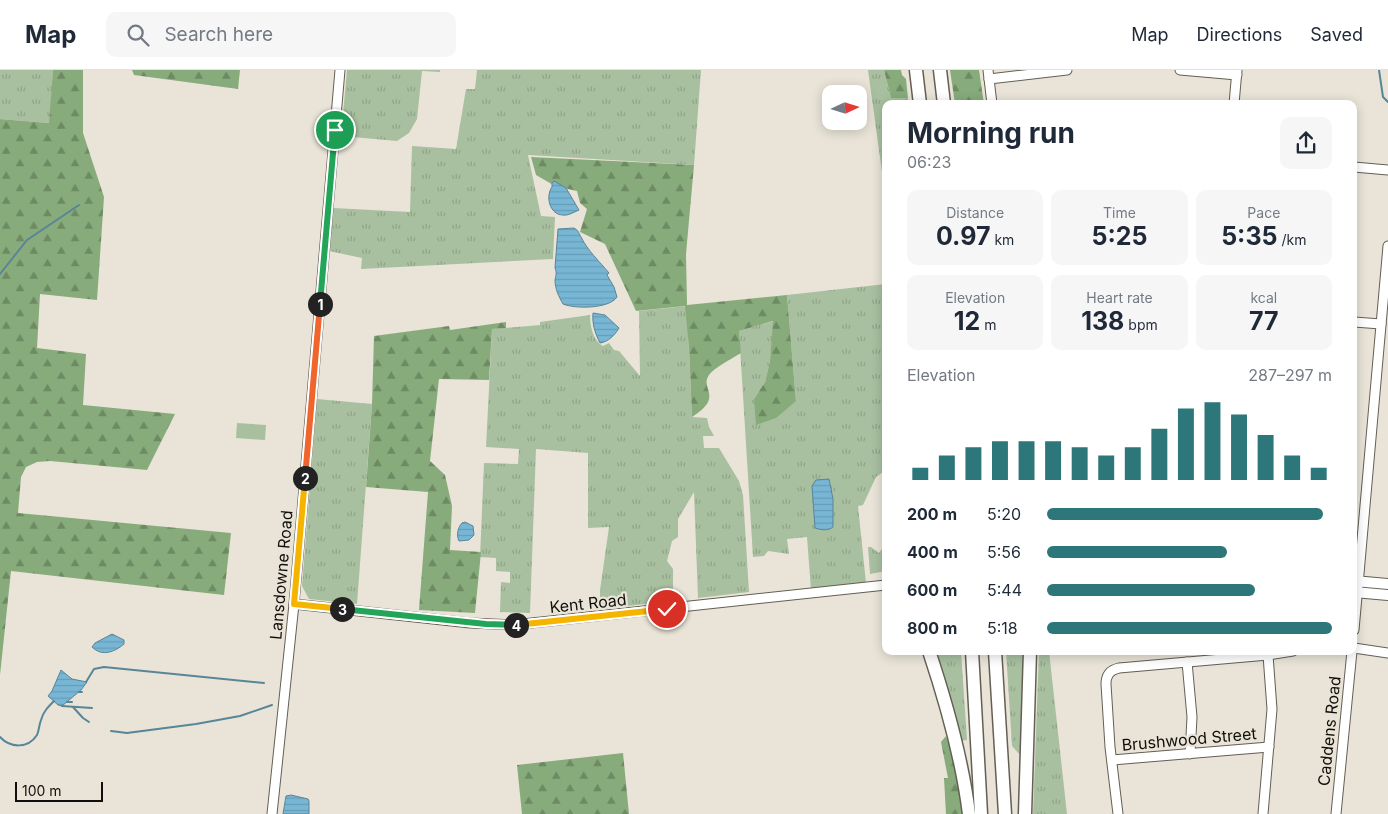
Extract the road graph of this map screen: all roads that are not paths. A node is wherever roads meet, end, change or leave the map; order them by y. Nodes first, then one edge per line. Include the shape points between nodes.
1 (340, 70) edge
2 (916, 70) edge
3 (940, 70) edge
4 (1067, 70) edge
5 (1180, 70) edge
6 (1237, 72) edge
7 (989, 75) edge
8 (920, 100) edge
9 (944, 100) edge
10 (992, 100) edge
11 (1234, 100) edge
12 (1357, 167) edge
13 (1388, 170) edge
14 (1388, 246) edge
15 (1357, 322) edge
16 (1381, 324) junction
17 (1357, 571) edge
18 (1357, 581) edge
19 (1388, 584) edge
20 (882, 585) edge
21 (1357, 592) edge
22 (1388, 595) edge
23 (294, 604) junction
24 (1357, 650) edge
25 (1388, 653) edge
26 (930, 655) edge
27 (972, 655) edge
28 (995, 655) edge
29 (1030, 655) edge
30 (1268, 655) joint
31 (1352, 655) edge
32 (1187, 662) junction
33 (1269, 747) junction
34 (1190, 754) junction
35 (1112, 760) junction
36 (272, 814) edge
37 (968, 814) edge
38 (981, 814) edge
39 (1005, 814) edge
40 (1025, 814) edge
41 (1118, 814) edge
42 (1262, 814) edge
43 (1336, 814) edge

1 - 23 street, Lansdowne Road
2 - 8 highway
3 - 9 highway
4 - 7 street
5 - 6 street
6 - 11 street
7 - 10 street
12 - 13 street
14 - 16 street
15 - 16 street
16 - 17 street
18 - 19 main road
20 - 23 street, Kent Road via 512,625
21 - 22 main road
23 - 36 street, Lansdowne Road
24 - 25 street
26 - 37 highway via 960,757
27 - 38 highway
28 - 39 highway
29 - 40 highway
30 - 32 street
30 - 33 street via 1272,709
31 - 43 street, Caddens Road
32 - 34 street via 1192,717
32 - 35 street via 1119,668 1109,673 1106,684
33 - 34 street, Brushwood Street
33 - 42 street
34 - 35 street, Brushwood Street
35 - 41 street

